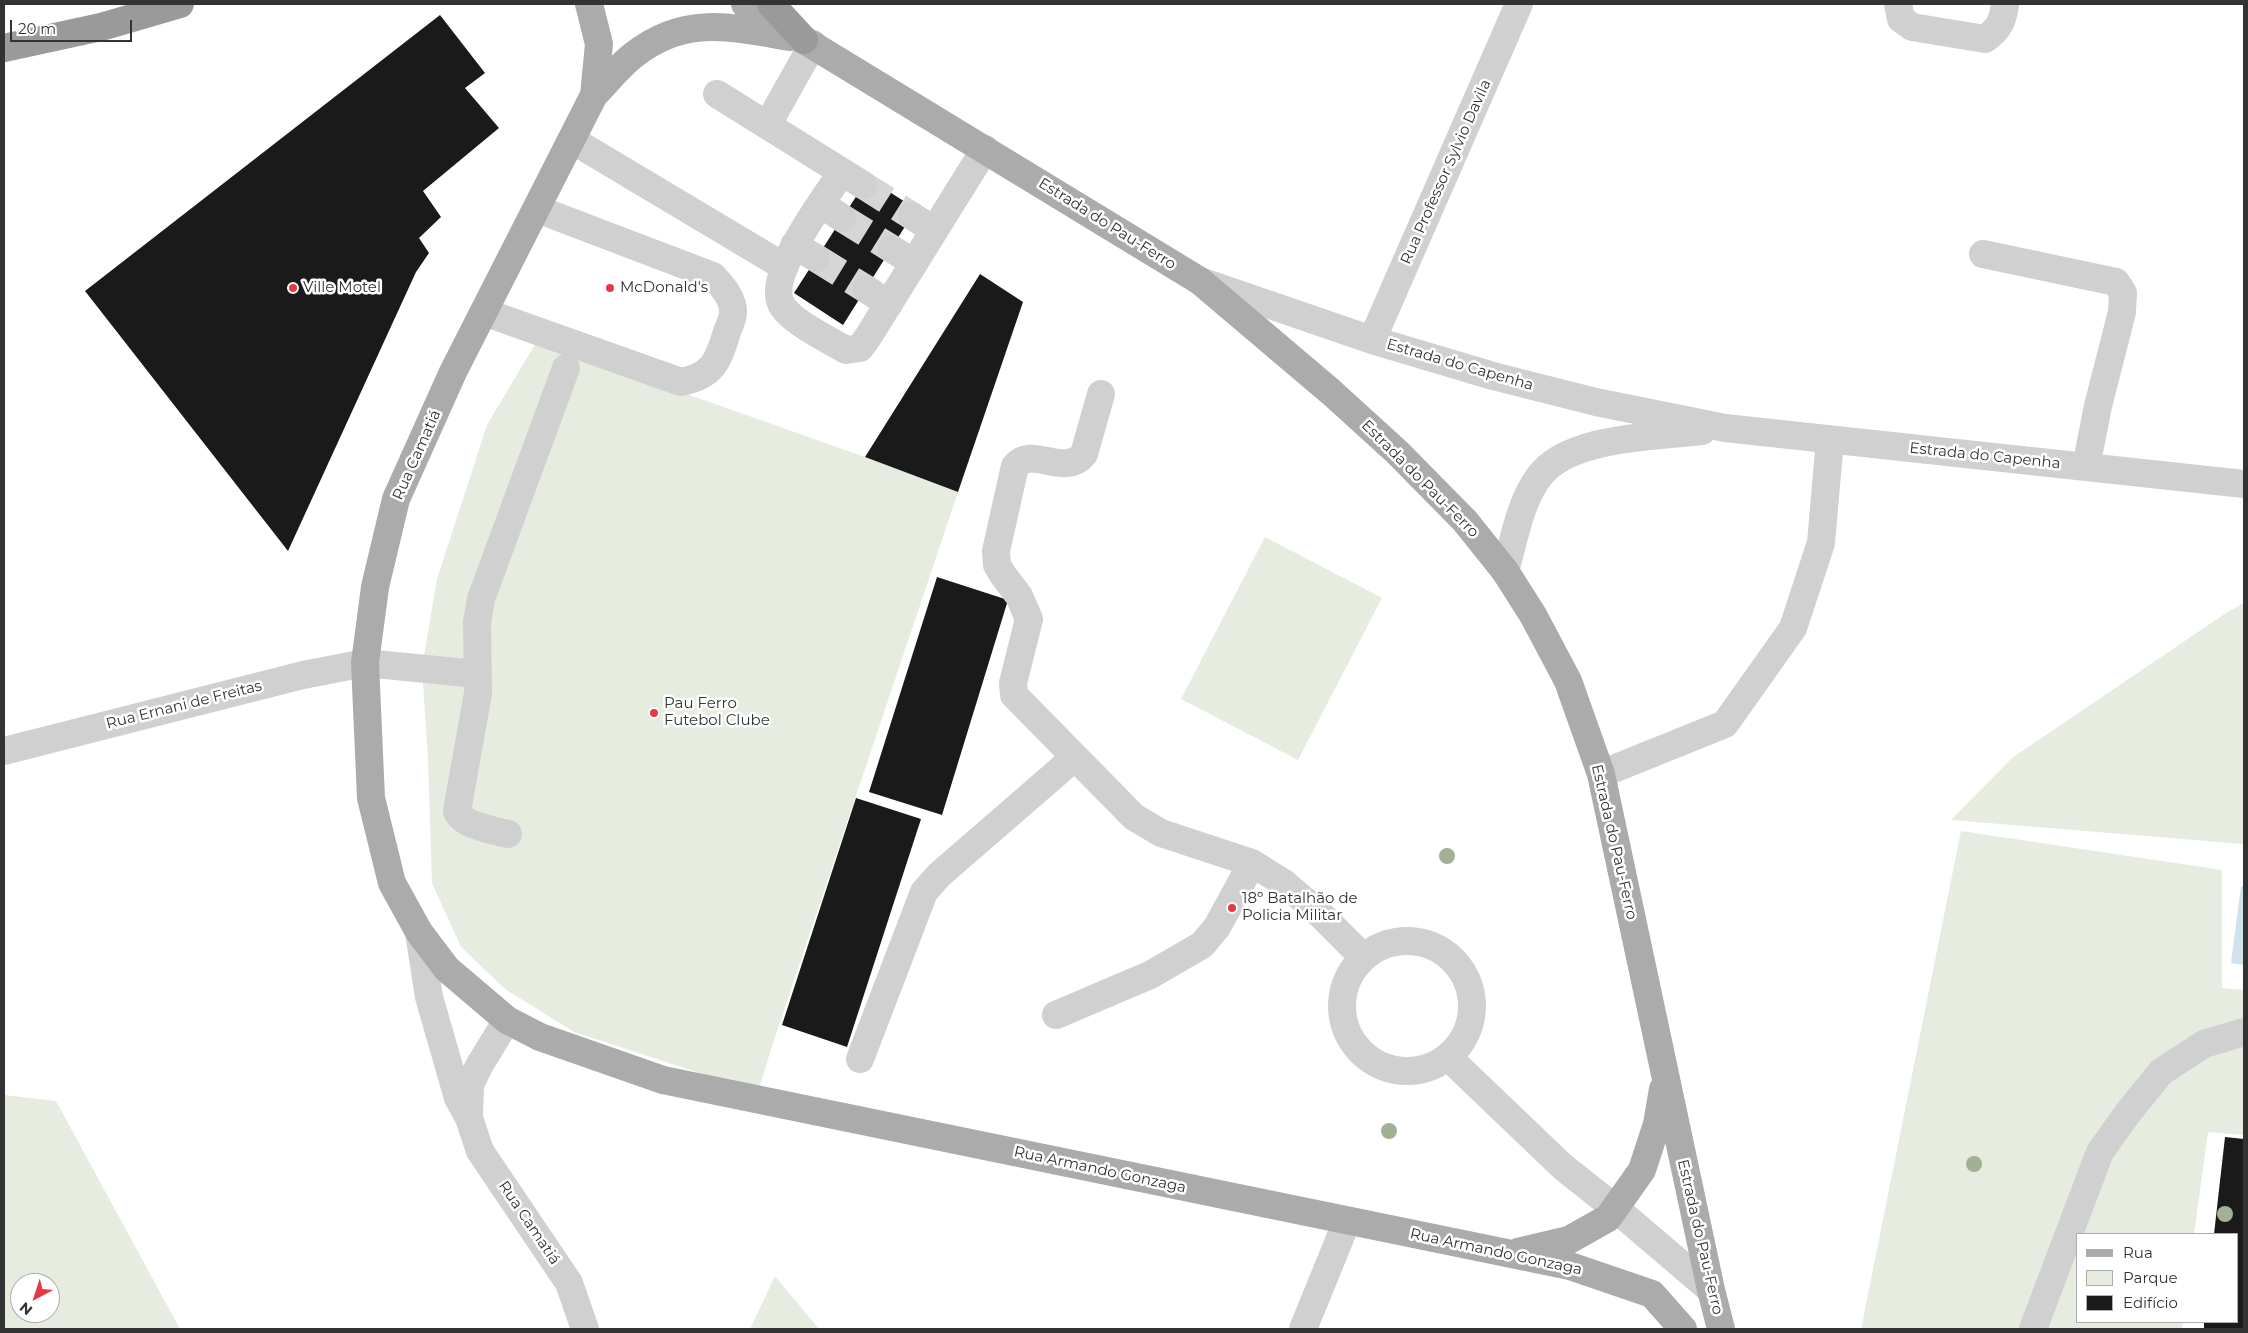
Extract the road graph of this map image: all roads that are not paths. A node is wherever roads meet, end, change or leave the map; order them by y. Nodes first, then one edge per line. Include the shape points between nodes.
1 (180, 4) edge
2 (589, 4) edge
3 (745, 4) edge
4 (771, 4) edge
5 (1519, 4) edge
6 (1898, 4) edge
7 (2005, 4) edge
8 (809, 42) junction
9 (4, 48) edge
10 (717, 94) dead end
11 (594, 95) junction
12 (768, 124) junction
13 (572, 140) junction
14 (985, 149) junction
15 (537, 209) junction
16 (892, 249) tunnel mouth
17 (1984, 254) dead end
18 (798, 256) junction
19 (914, 263) junction
20 (1200, 281) junction
21 (866, 290) tunnel mouth
22 (889, 304) junction
23 (484, 312) junction
24 (1372, 340) junction
25 (566, 368) dead end
26 (1101, 394) dead end
27 (1726, 428) junction
28 (1830, 439) junction
29 (2086, 467) junction
30 (2244, 484) edge
31 (1505, 571) junction
32 (365, 664) junction
33 (477, 674) junction
34 (4, 751) edge
35 (1074, 758) junction
36 (1600, 774) junction
37 (508, 834) dead end
38 (1252, 863) junction
39 (419, 932) junction
40 (1362, 956) junction
41 (1056, 1016) dead end
42 (507, 1020) junction
43 (2244, 1032) edge
44 (1448, 1057) junction
45 (860, 1059) dead end
46 (1665, 1075) junction
47 (469, 1118) junction
48 (1616, 1209) junction
49 (1347, 1221) junction
50 (1512, 1253) junction
51 (1711, 1290) junction
52 (585, 1329) edge
53 (1303, 1329) edge
54 (1683, 1329) edge
55 (1721, 1329) edge
56 (2033, 1329) edge

1 - 9 highway via 101,27
2 - 11 main road, Rua Camatiá via 599,44
3 - 8 main road, Estrada do Pau-Ferro
4 - 8 highway
5 - 24 street, Rua Professor Sylvio Davila
6 - 7 street via 1901,19 1912,27 1985,40 1998,30
8 - 11 main road via 724,27 692,27 656,39 634,55
8 - 12 street
8 - 14 main road, Estrada do Pau-Ferro
10 - 12 street
11 - 13 main road, Rua Camatiá
12 - 18 street via 853,178
13 - 15 main road, Rua Camatiá
13 - 18 street
14 - 19 street via 923,223
14 - 20 main road, Estrada do Pau-Ferro
15 - 23 main road, Rua Camatiá
15 - 23 street via 713,276 727,291 733,313 719,357 696,380 681,382
16 - 19 street
17 - 29 street via 2116,282 2123,293 2122,312
18 - 22 street via 779,296 782,306 792,316 846,350 860,348
19 - 22 street
20 - 24 street, Estrada do Capenha
20 - 31 main road, Estrada do Pau-Ferro via 1397,452 1465,521
21 - 22 street
23 - 32 main road, Rua Camatiá via 396,499 376,587
24 - 27 street, Estrada do Capenha via 1493,376
25 - 33 street via 481,599 477,622
26 - 35 street via 1080,459 1072,464 1028,458 1015,466 996,551 997,564 1019,596 1029,619 1013,683 1014,696
27 - 28 street, Estrada do Capenha
27 - 31 street, Estrada do Capenha via 1608,442 1578,449 1553,462 1538,478 1525,504
28 - 29 street, Estrada do Capenha
28 - 36 street via 1820,543 1793,628 1725,724
29 - 30 street, Estrada do Capenha
31 - 36 main road, Estrada do Pau-Ferro via 1533,614 1568,681
32 - 33 street, Rua Ernani de Freitas
32 - 34 street, Rua Ernani de Freitas via 303,675
32 - 39 main road, Rua Camatiá via 372,798 392,883
33 - 37 street via 478,693 457,811 460,817 470,822
35 - 38 street via 1134,817 1161,833
35 - 45 street via 939,875 924,892
36 - 46 main road, Estrada do Pau-Ferro
38 - 40 street via 1320,914
38 - 41 street via 1217,927 1202,945 1150,975
39 - 42 main road, Rua Camatiá via 448,968
39 - 47 street, Rua Camatiá via 429,997 458,1098
40 - 44 street via 1348,977 1340,1001 1344,1026 1357,1048 1376,1064 1400,1071 1426,1069
40 - 44 street via 1385,943 1411,940 1436,947 1457,963 1470,986 1473,1012 1465,1037
42 - 47 street, Rua Camatiá via 470,1085
42 - 49 main road, Rua Armando Gonzaga via 540,1037 662,1080
43 - 56 street via 2204,1044 2161,1072 2100,1152
44 - 48 street via 1563,1168
46 - 48 main road via 1657,1124 1642,1170
46 - 51 main road, Estrada do Pau-Ferro
47 - 52 street, Rua Camatiá via 480,1151 569,1283
48 - 50 main road via 1608,1218 1569,1240
48 - 51 street
49 - 50 main road, Rua Armando Gonzaga
49 - 53 street
50 - 54 main road, Rua Armando Gonzaga via 1570,1266 1652,1294
51 - 55 main road, Estrada do Pau-Ferro

